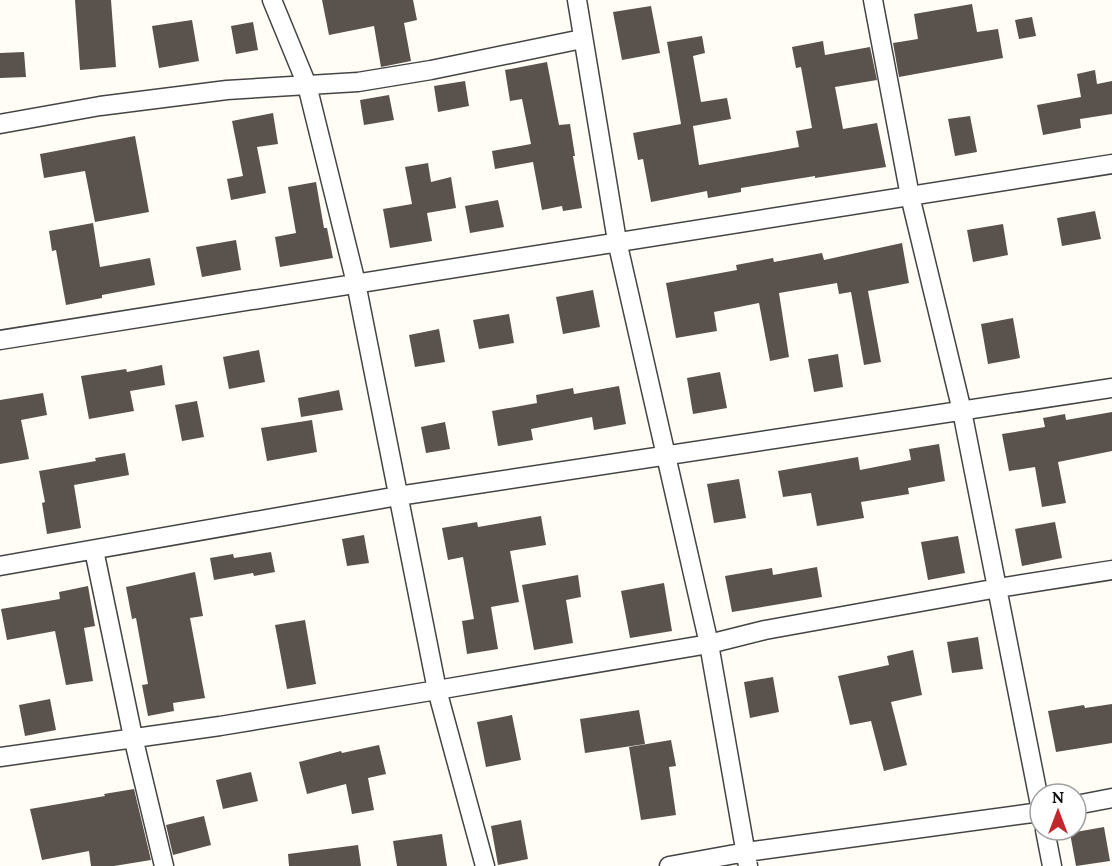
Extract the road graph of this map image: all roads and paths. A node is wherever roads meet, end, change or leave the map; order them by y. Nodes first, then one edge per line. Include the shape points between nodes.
1 (272, 0) edge
2 (577, 0) edge
3 (873, 0) edge
4 (582, 39) junction
5 (308, 85) junction
6 (0, 124) edge
7 (1112, 164) edge
8 (910, 195) junction
9 (617, 241) junction
10 (356, 283) junction
11 (0, 340) edge
12 (1112, 388) edge
13 (962, 411) junction
14 (666, 456) junction
15 (398, 496) junction
16 (94, 550) junction
17 (0, 566) edge
18 (1112, 570) edge
19 (998, 588) junction
20 (709, 644) junction
21 (437, 690) junction
22 (134, 738) junction
23 (0, 757) edge
24 (1036, 782) edge
25 (1112, 798) edge
26 (1088, 803) edge
27 (1028, 814) edge
28 (1047, 842) edge
29 (747, 859) edge
30 (164, 866) edge
31 (485, 866) edge
32 (669, 866) edge
33 (1052, 866) edge

1 - 5 street
2 - 4 street
3 - 8 street
4 - 5 street via 431,70 358,82
4 - 9 street
5 - 6 street via 227,90 100,106
5 - 10 street
7 - 8 street
8 - 9 street
8 - 13 street
9 - 10 street
9 - 14 street
10 - 11 street
10 - 15 street
12 - 13 street
13 - 14 street
13 - 19 street
14 - 15 street
14 - 20 street
15 - 16 street
15 - 21 street
16 - 17 street
16 - 22 street
18 - 19 street
19 - 20 street via 765,630
19 - 24 street
20 - 21 street
20 - 29 street
21 - 22 street
21 - 31 street
22 - 23 street
22 - 30 street
25 - 26 street
27 - 29 street
28 - 33 street
29 - 32 street

